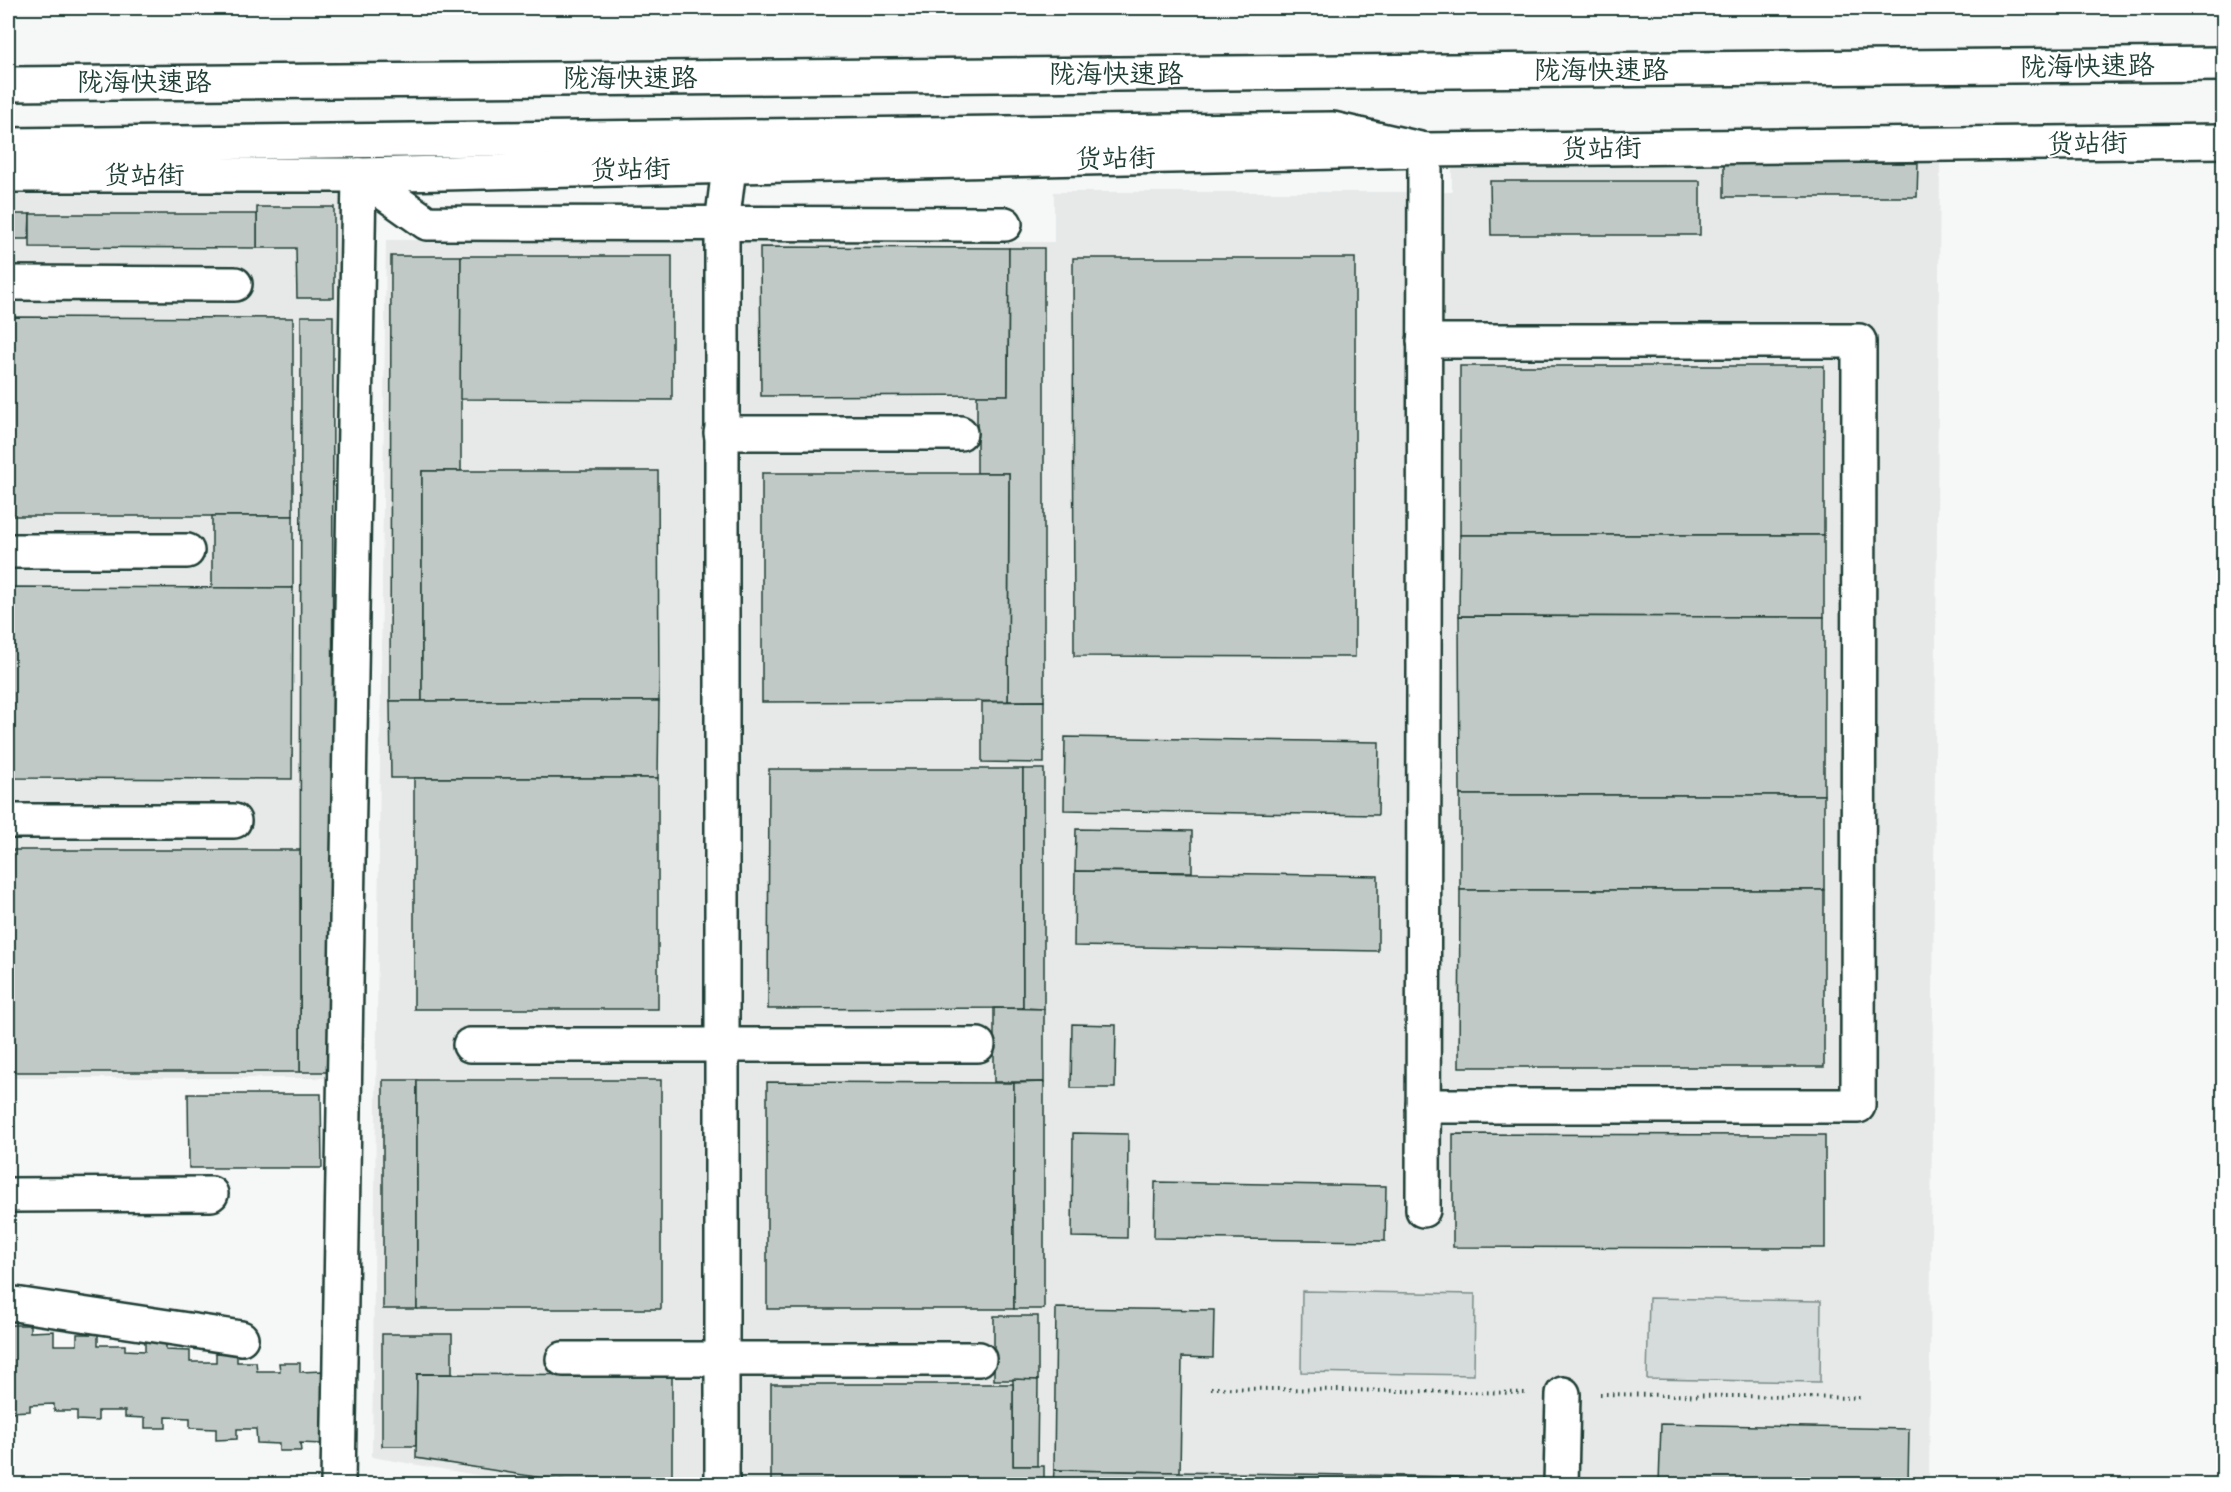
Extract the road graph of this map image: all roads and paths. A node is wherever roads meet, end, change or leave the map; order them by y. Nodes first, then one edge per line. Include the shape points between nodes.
1 (2223, 64) edge
2 (8, 84) edge
3 (2223, 141) edge
4 (8, 145) edge
5 (1425, 150) junction
6 (729, 168) junction
7 (8, 175) edge
8 (359, 175) junction
9 (722, 224) junction
10 (1005, 224) dead end
11 (8, 283) edge
12 (236, 284) dead end
13 (1424, 341) junction
14 (721, 433) junction
15 (960, 433) dead end
16 (8, 551) edge
17 (187, 551) dead end
18 (8, 821) edge
19 (234, 821) dead end
20 (470, 1045) dead end
21 (722, 1045) junction
22 (978, 1045) dead end
23 (1424, 1106) junction
24 (211, 1194) dead end
25 (8, 1195) edge
26 (1423, 1210) dead end
27 (8, 1303) edge
28 (240, 1338) dead end
29 (563, 1359) dead end
30 (721, 1359) junction
31 (979, 1359) dead end
32 (1563, 1394) dead end
33 (338, 1485) edge
34 (722, 1485) edge
35 (1561, 1485) edge

1 - 2 main road, 陇海快速路
3 - 5 main road, 货站街
4 - 5 main road via 1333,129
5 - 6 main road, 货站街
5 - 13 main road
6 - 8 main road, 货站街
6 - 9 main road
7 - 8 main road, 货站街
8 - 9 main road via 427,223
8 - 33 main road
9 - 10 main road
9 - 14 main road
11 - 12 main road
13 - 23 main road
13 - 23 main road via 1859,341 1859,484 1858,1106
14 - 15 main road
14 - 21 main road
16 - 17 main road
18 - 19 main road
20 - 21 main road
21 - 22 main road
21 - 30 main road
23 - 26 main road
24 - 25 main road
27 - 28 main road
29 - 30 main road
30 - 31 main road
30 - 34 main road
32 - 35 main road

